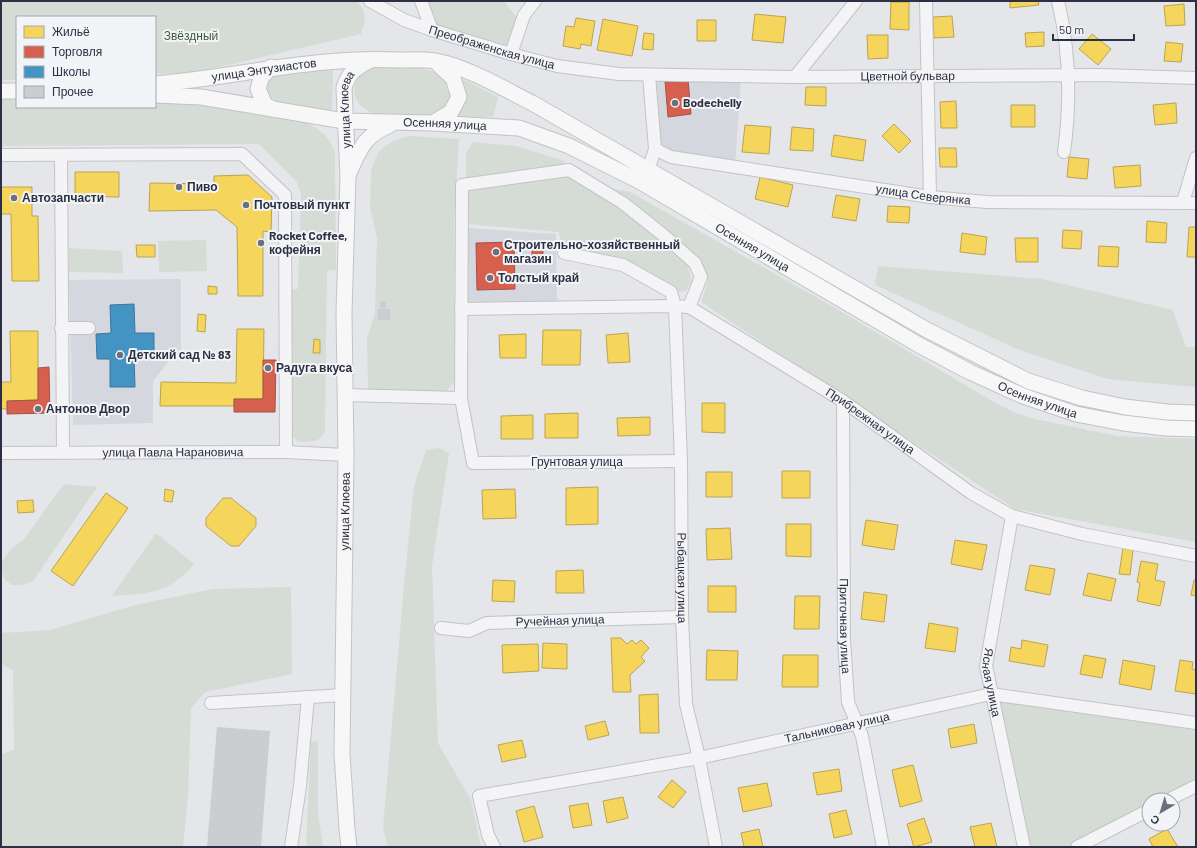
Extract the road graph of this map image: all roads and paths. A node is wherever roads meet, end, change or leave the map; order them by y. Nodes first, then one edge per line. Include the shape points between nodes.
1 (370, 1) edge
2 (421, 1) edge
3 (535, 1) edge
4 (856, 1) edge
5 (926, 1) edge
6 (1058, 1) edge
7 (432, 30) junction
8 (511, 54) junction
9 (374, 58) junction
10 (435, 61) junction
11 (271, 67) junction
12 (619, 74) joint
13 (649, 75) junction
14 (1068, 76) junction
15 (796, 77) junction
16 (927, 77) junction
17 (1196, 78) edge
18 (156, 84) edge
19 (1, 91) edge
20 (16, 91) edge
21 (156, 95) edge
22 (273, 108) junction
23 (296, 113) joint
24 (344, 122) junction
25 (432, 123) junction
26 (394, 124) junction
27 (655, 149) junction
28 (1064, 152) dead end
29 (1, 155) edge
30 (61, 155) junction
31 (1196, 158) edge
32 (648, 171) junction
33 (348, 176) junction
34 (930, 197) junction
35 (1183, 202) junction
36 (1196, 202) edge
37 (564, 253) dead end
38 (675, 306) junction
39 (689, 307) junction
40 (461, 309) junction
41 (61, 328) junction
42 (89, 328) dead end
43 (344, 395) junction
44 (461, 398) junction
45 (843, 401) junction
46 (1196, 413) edge
47 (1196, 429) edge
48 (63, 452) junction
49 (286, 452) junction
50 (1, 453) edge
51 (346, 455) junction
52 (681, 461) junction
53 (1012, 516) junction
54 (1196, 556) edge
55 (682, 617) junction
56 (441, 628) dead end
57 (991, 694) junction
58 (343, 695) junction
59 (308, 697) junction
60 (212, 703) dead end
61 (856, 723) junction
62 (1196, 723) edge
63 (699, 758) junction
64 (1196, 786) edge
65 (1181, 794) edge
66 (1141, 814) edge
67 (291, 847) edge
68 (349, 847) edge
69 (494, 847) edge
70 (716, 847) edge
71 (883, 847) edge
72 (1024, 847) edge
73 (1077, 847) edge

1 - 7 street, Преображенская улица via 404,20
2 - 7 street
3 - 8 street via 524,15
4 - 15 street
5 - 16 street
6 - 14 street
7 - 8 street, Преображенская улица
8 - 12 street, Преображенская улица via 556,66
9 - 10 main road, Осенняя улица
9 - 11 main road, улица Энтузиастов
9 - 24 main road, улица Клюева via 362,64 347,78 344,88
10 - 25 main road via 454,78 459,97 451,112 443,119
10 - 32 main road, Осенняя улица via 469,72 504,88
11 - 18 main road, улица Энтузиастов via 198,80
11 - 22 main road via 261,78 258,89 266,105
12 - 13 street, Цветной бульвар
13 - 15 street, Цветной бульвар
13 - 27 street
14 - 16 street, Цветной бульвар
14 - 17 street, Цветной бульвар
14 - 28 street via 1069,113
15 - 16 street, Цветной бульвар
16 - 34 street
19 - 20 main road
21 - 22 main road, улица Энтузиастов via 201,97
22 - 23 main road, улица Энтузиастов
23 - 24 main road, Осенняя улица
24 - 26 main road, Осенняя улица
24 - 33 main road, улица Клюева
25 - 26 main road, Осенняя улица
25 - 47 main road, Осенняя улица via 519,128 569,146 639,181 919,345 1023,396 1076,414 1123,423
26 - 33 main road, улица Клюева via 376,130 369,136
27 - 32 street
27 - 34 street, улица Северянка via 671,157
29 - 30 street
30 - 41 street
30 - 49 street via 242,154 285,195
31 - 35 street
32 - 46 main road, Осенняя улица via 927,330 1028,381 1082,398 1125,407
33 - 43 main road, улица Клюева
34 - 35 street, улица Северянка via 987,202
35 - 36 street, улица Северянка
37 - 38 street via 623,265 671,292
38 - 39 street, Прибрежная улица
38 - 40 street, Прибрежная улица
38 - 52 street, Рыбацкая улица
39 - 40 street via 701,277 695,263 623,203 569,170 462,184
39 - 45 street, Прибрежная улица
40 - 44 street
41 - 42 street
41 - 48 street
43 - 44 street
43 - 51 main road, улица Клюева
44 - 52 street, Грунтовая улица via 473,463
45 - 53 street, Прибрежная улица via 971,493
45 - 61 street, Приточная улица via 844,640 848,702
48 - 49 street, улица Павла Нарановича
48 - 50 street, улица Павла Нарановича
49 - 51 street, улица Павла Нарановича
51 - 58 main road, улица Клюева
52 - 55 street, Рыбацкая улица
53 - 54 street, Прибрежная улица via 1082,534
53 - 57 street, Ясная улица via 986,666
55 - 56 street, Ручейная улица via 487,623 469,631
55 - 63 street, Рыбацкая улица via 686,704
57 - 61 street, Тальниковая улица
57 - 62 street, Тальниковая улица
57 - 72 street, Ясная улица
58 - 59 street
58 - 68 main road, улица Клюева via 344,793
59 - 60 street
59 - 67 street via 300,786
61 - 63 street, Тальниковая улица
61 - 71 street, Приточная улица via 862,736
63 - 69 street, Тальниковая улица via 479,796 488,835
63 - 70 street, Рыбацкая улица
64 - 65 street
66 - 73 street

